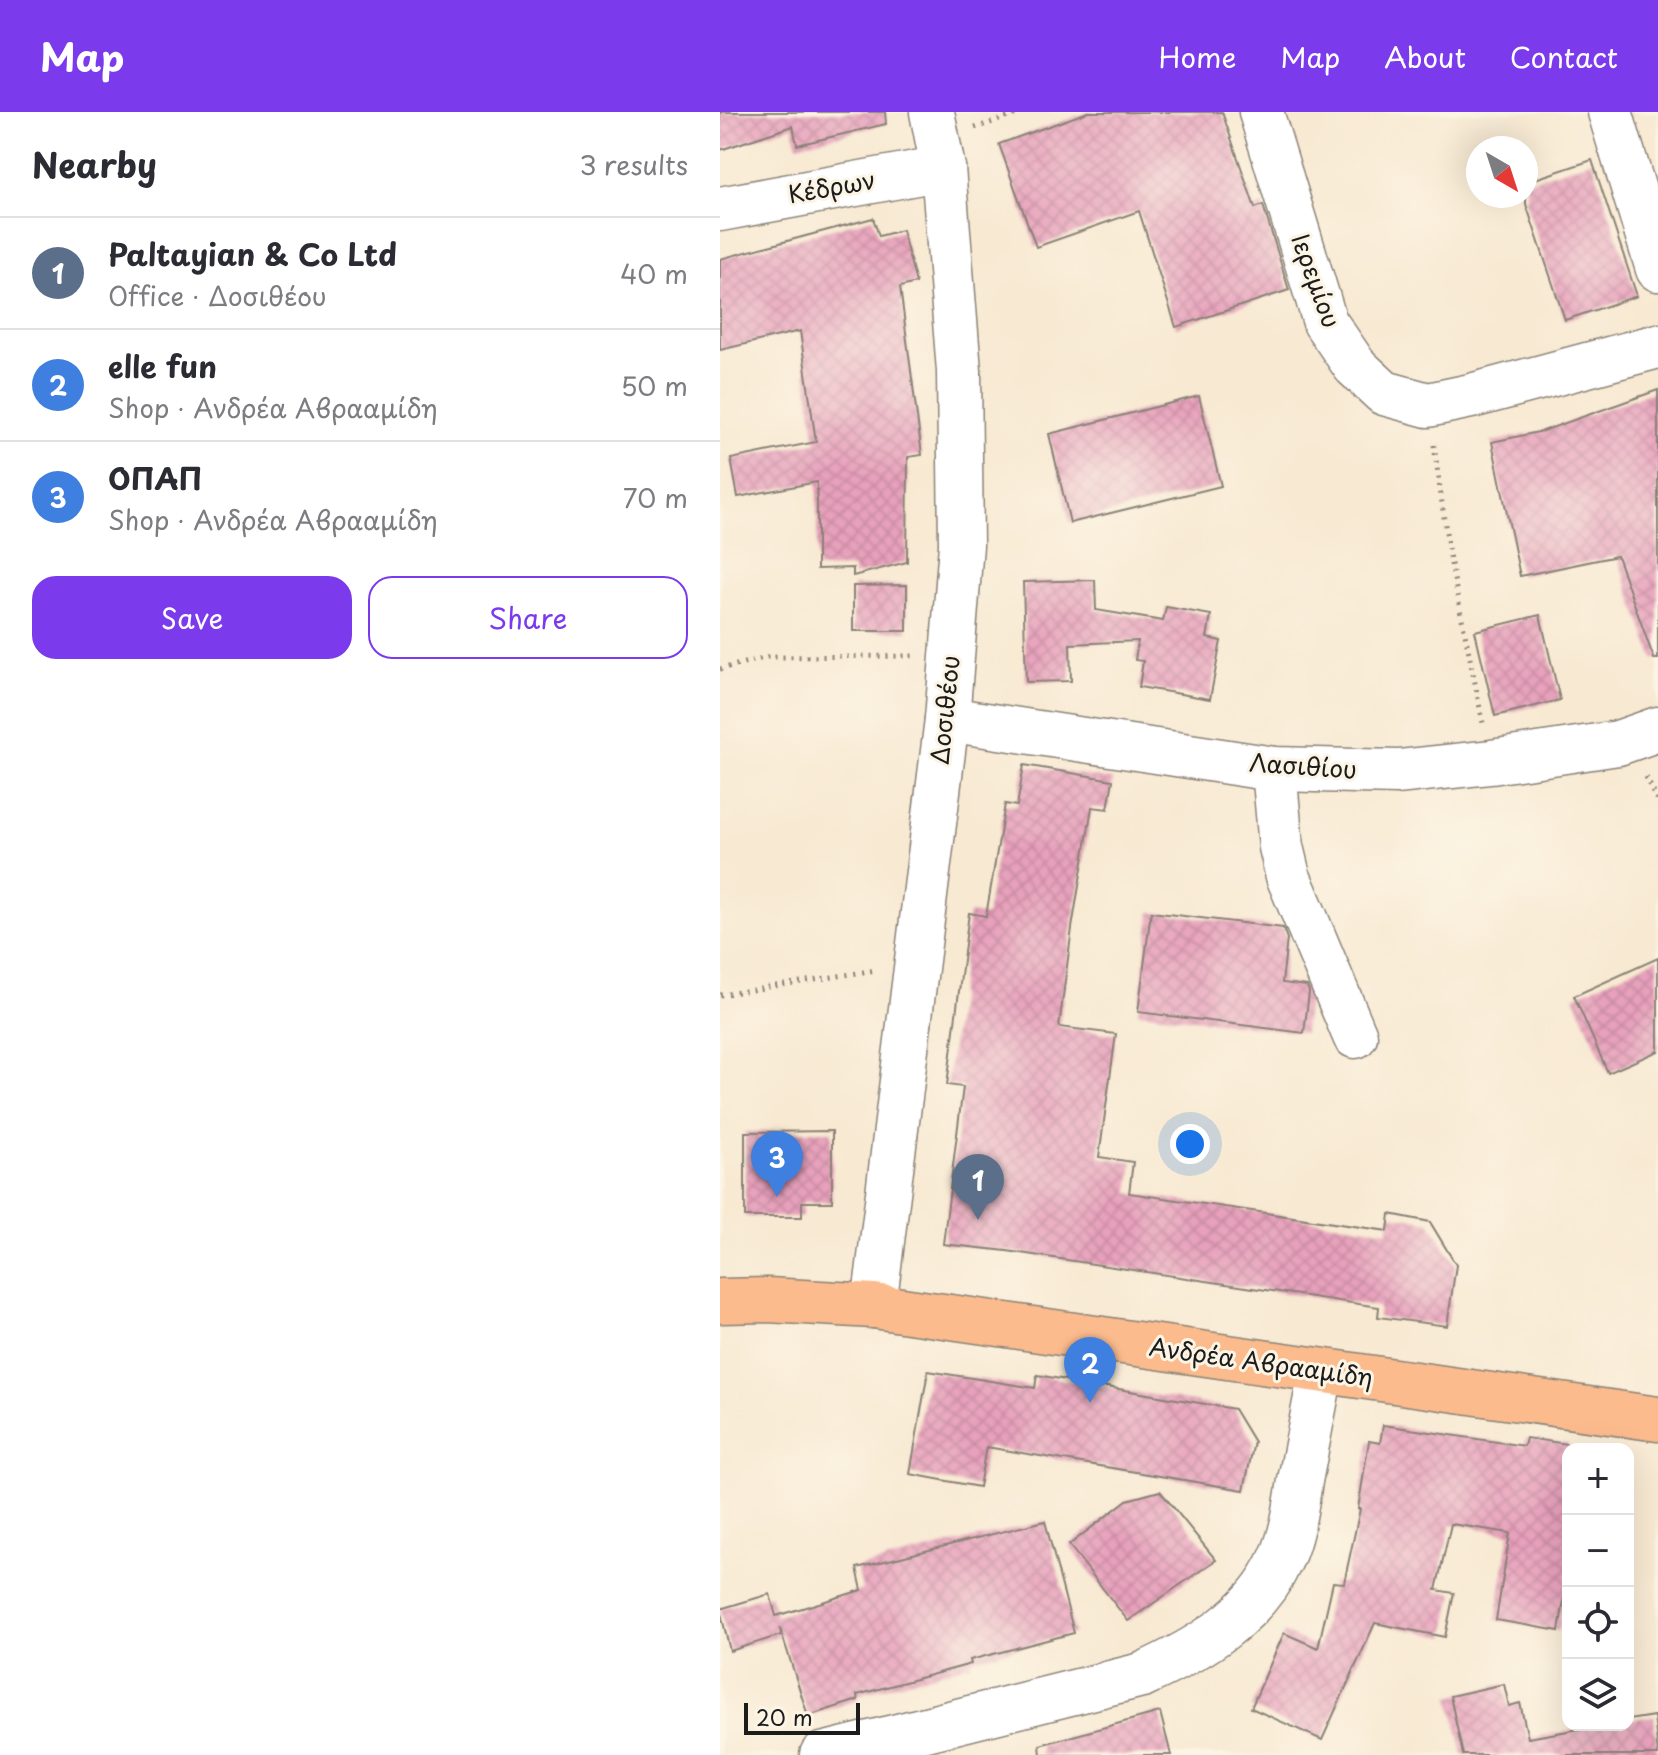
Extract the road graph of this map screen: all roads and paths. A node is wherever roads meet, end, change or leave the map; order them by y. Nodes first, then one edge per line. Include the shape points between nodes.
1 (932, 112) edge
2 (1261, 112) edge
3 (1610, 112) edge
4 (943, 168) junction
5 (720, 209) edge
6 (1658, 269) edge
7 (1658, 346) edge
8 (1428, 405) junction
9 (952, 656) junction
10 (720, 669) edge
11 (947, 719) junction
12 (1658, 729) edge
13 (1491, 762) junction
14 (1274, 769) junction
15 (916, 964) junction
16 (720, 995) edge
17 (1355, 1036) dead end
18 (720, 1301) edge
19 (874, 1306) junction
20 (1321, 1372) junction
21 (1658, 1419) edge
22 (822, 1755) edge

1 - 4 street, Δοσιθέου
2 - 8 street, Ιερεμίου via 1325,322 1355,366 1384,393
3 - 6 street
4 - 5 street, Κέδρων
4 - 9 street, Δοσιθέου via 962,442
7 - 8 street, Ιερεμίου
8 - 13 path via 1449,554
9 - 10 path via 768,657
9 - 11 street, Δοσιθέου
11 - 14 street, Λασιθίου
11 - 15 street, Δοσιθέου
12 - 13 street, Λασιθίου via 1618,743
13 - 14 street, Λασιθίου via 1398,772
14 - 17 street via 1288,876
15 - 16 path
15 - 19 street, Δοσιθέου
18 - 19 main road, Ανδρέα Αβρααμίδη
19 - 20 main road, Ανδρέα Αβρααμίδη
20 - 21 main road, Ανδρέα Αβρααμίδη
20 - 22 street via 1282,1558 1268,1584 1218,1633 1142,1675

